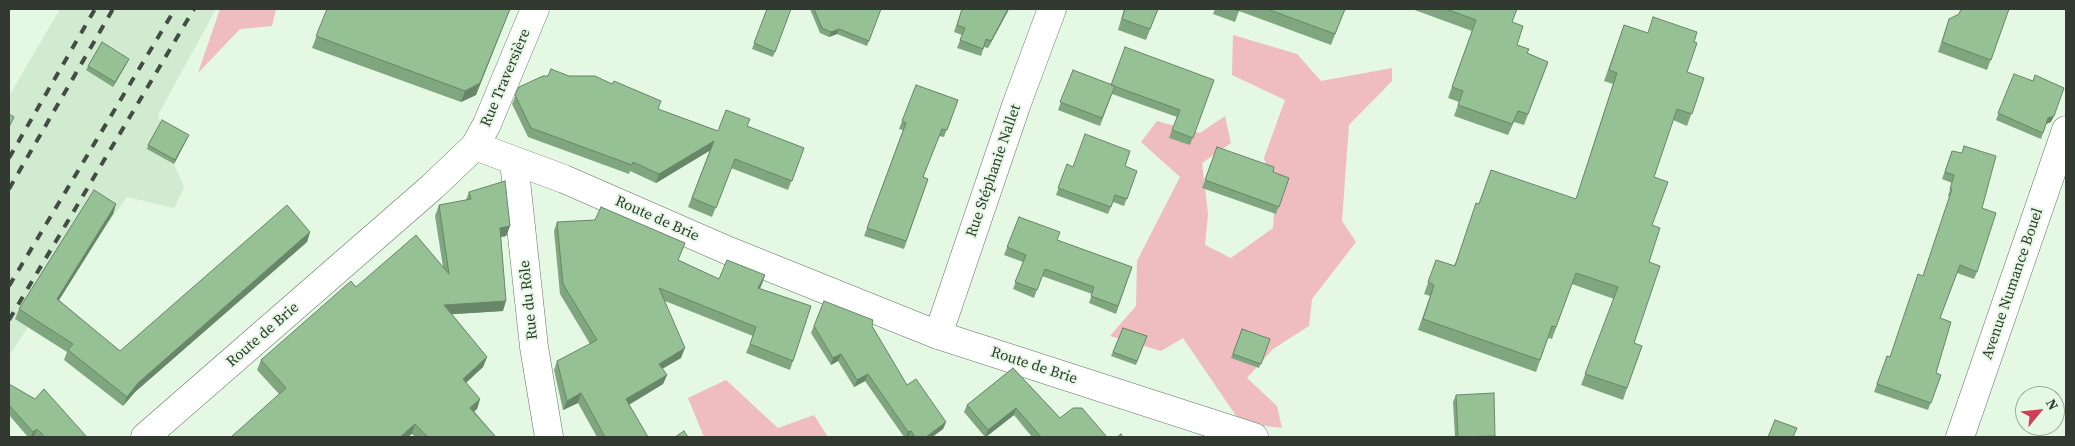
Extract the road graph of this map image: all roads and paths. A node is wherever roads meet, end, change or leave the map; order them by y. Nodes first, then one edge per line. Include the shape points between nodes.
1 (535, 9) edge
2 (1052, 9) edge
3 (2066, 130) edge
4 (475, 146) junction
5 (514, 162) junction
6 (938, 335) junction
7 (145, 437) edge
8 (549, 437) edge
9 (1254, 437) edge
10 (1960, 437) edge

1 - 4 street, Rue Traversière
2 - 6 street, Rue Stéphanie Nallet
3 - 10 street, Avenue Numance Bouel
4 - 5 street, Route de Brie
4 - 7 street, Route de Brie
5 - 6 street, Route de Brie via 564,179 730,252
5 - 8 street, Rue du Rôle via 534,347
6 - 9 street, Route de Brie

